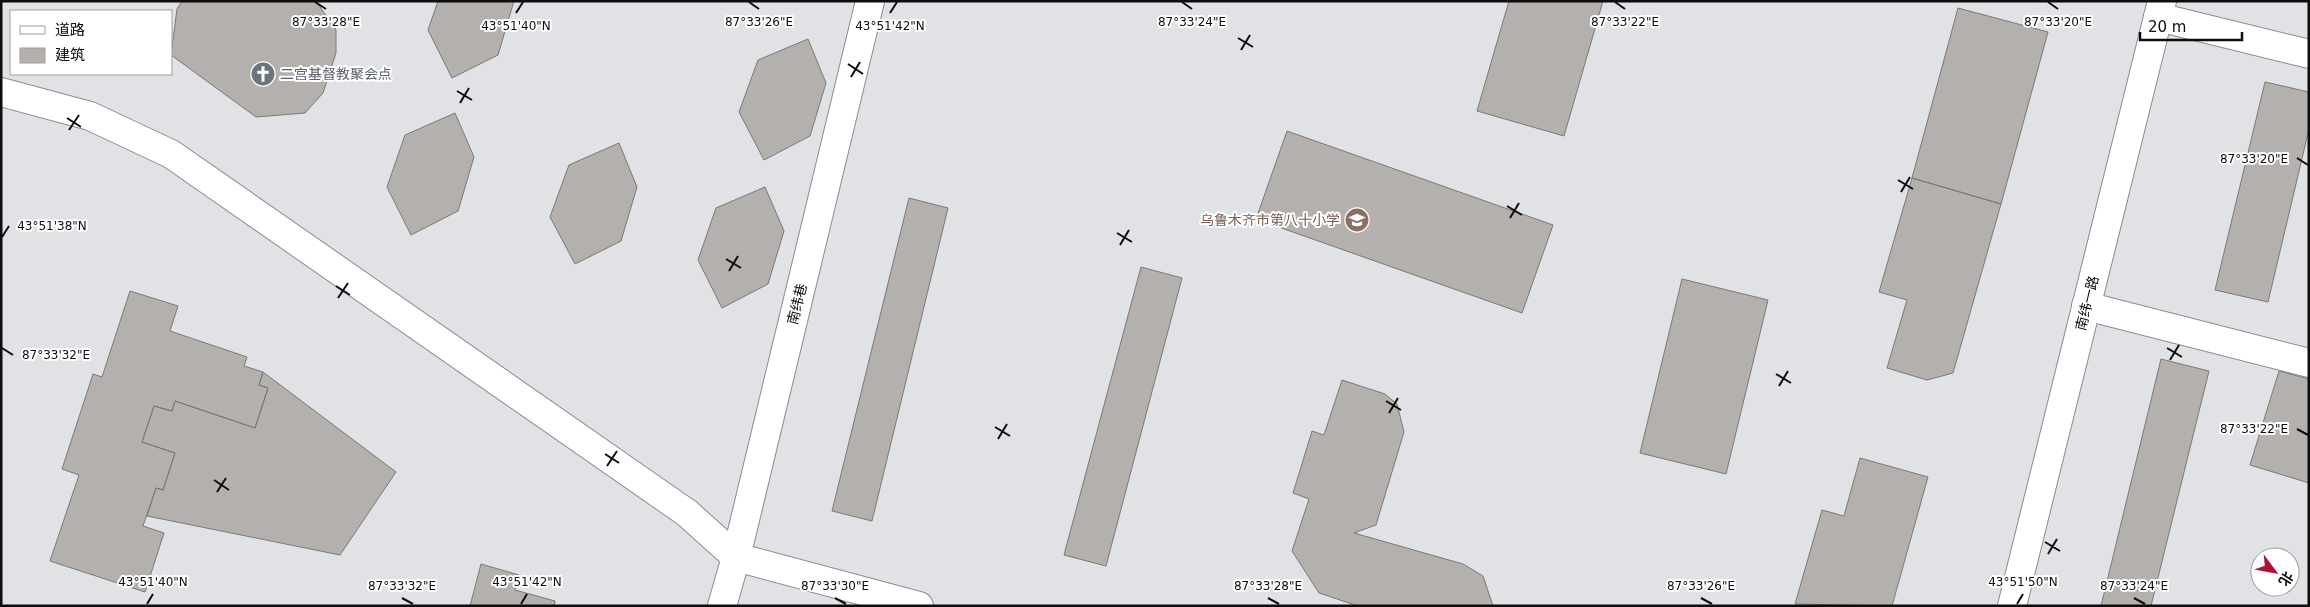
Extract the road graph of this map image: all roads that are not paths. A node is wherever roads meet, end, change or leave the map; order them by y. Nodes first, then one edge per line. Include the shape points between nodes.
1 (870, 1) edge
2 (2160, 9) edge
3 (2309, 54) edge
4 (1, 92) edge
5 (2086, 306) junction
6 (2309, 363) edge
7 (736, 557) junction
8 (722, 606) edge
9 (919, 606) edge
10 (2012, 606) edge

1 - 7 street, 南纬巷
2 - 3 street
2 - 5 street, 南纬一路
4 - 7 street via 90,116 171,154 687,513
5 - 6 street
5 - 10 street, 南纬一路
7 - 8 street, 南纬巷
7 - 9 street

